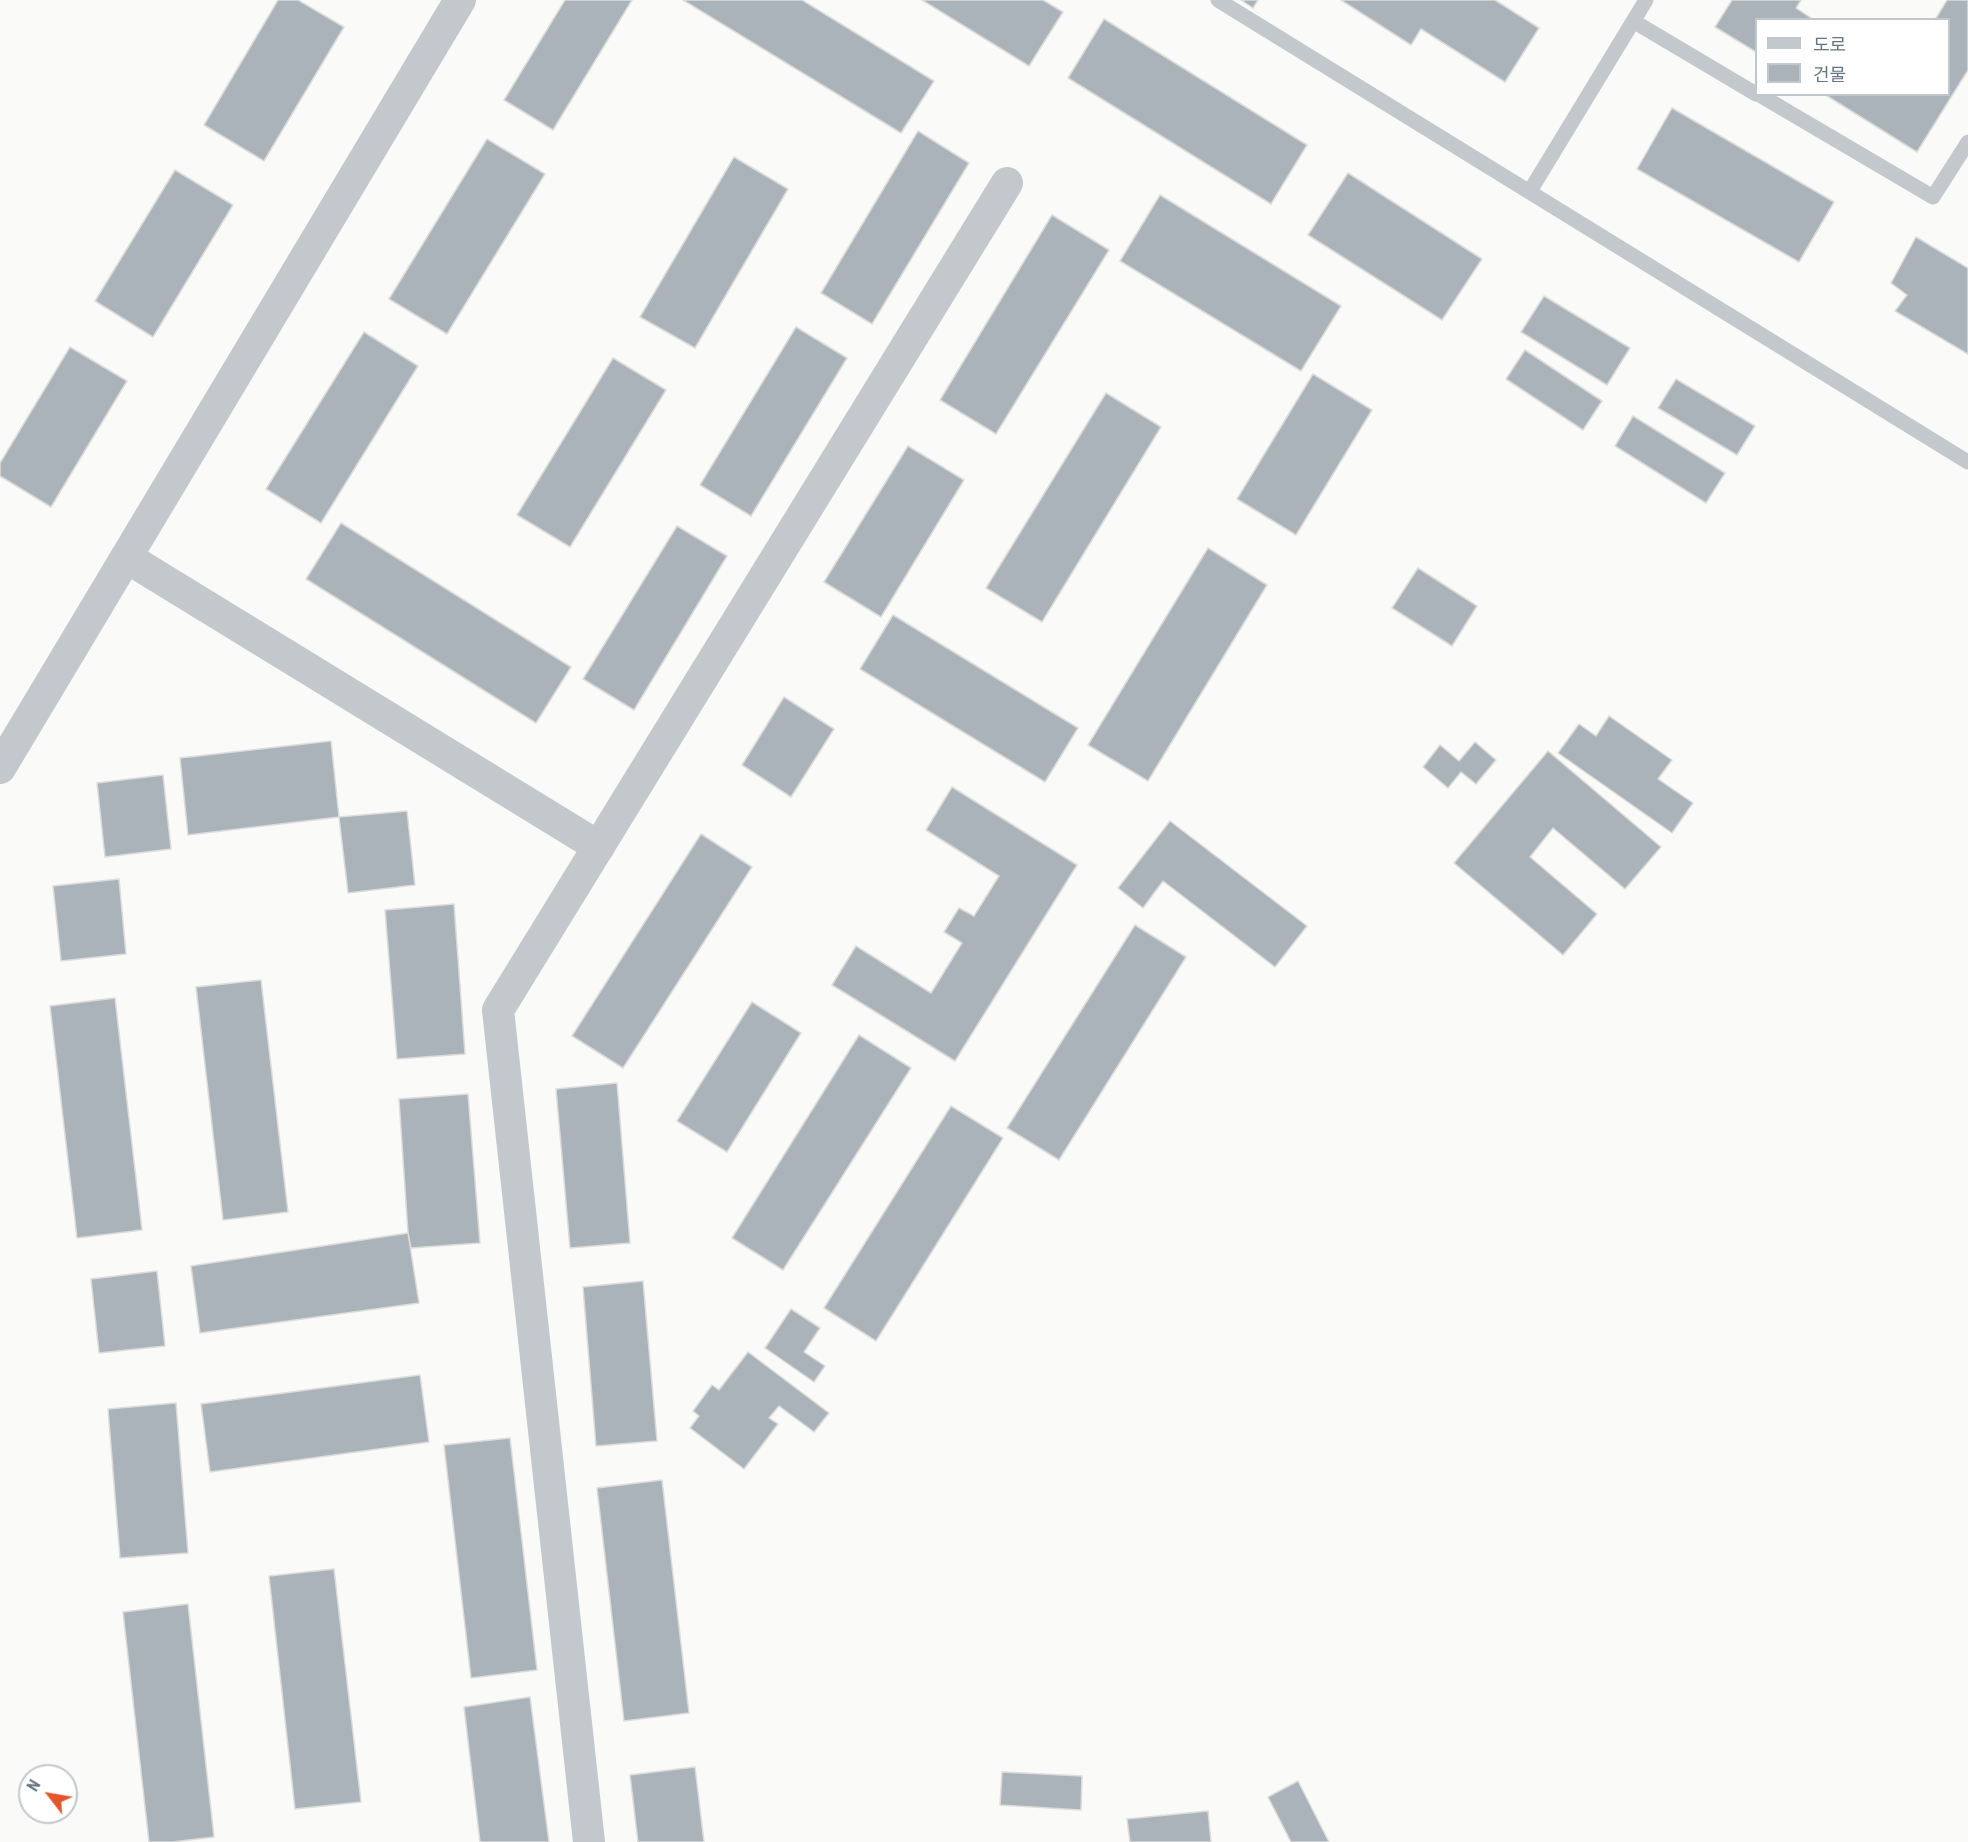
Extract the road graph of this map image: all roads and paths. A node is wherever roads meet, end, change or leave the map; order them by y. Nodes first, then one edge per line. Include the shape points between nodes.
1 (460, 0) edge
2 (1218, 0) edge
3 (1646, 0) edge
4 (1633, 21) junction
5 (1755, 93) edge
6 (1760, 96) edge
7 (1968, 142) edge
8 (1006, 183) dead end
9 (1530, 191) junction
10 (1968, 462) edge
11 (126, 557) junction
12 (0, 768) edge
13 (599, 847) junction
14 (589, 1842) edge

1 - 11 street
2 - 9 lane
3 - 4 lane
4 - 5 lane
4 - 9 lane
6 - 7 lane via 1933,197
8 - 13 street
9 - 10 lane
11 - 12 street
11 - 13 street
13 - 14 street via 498,1010

